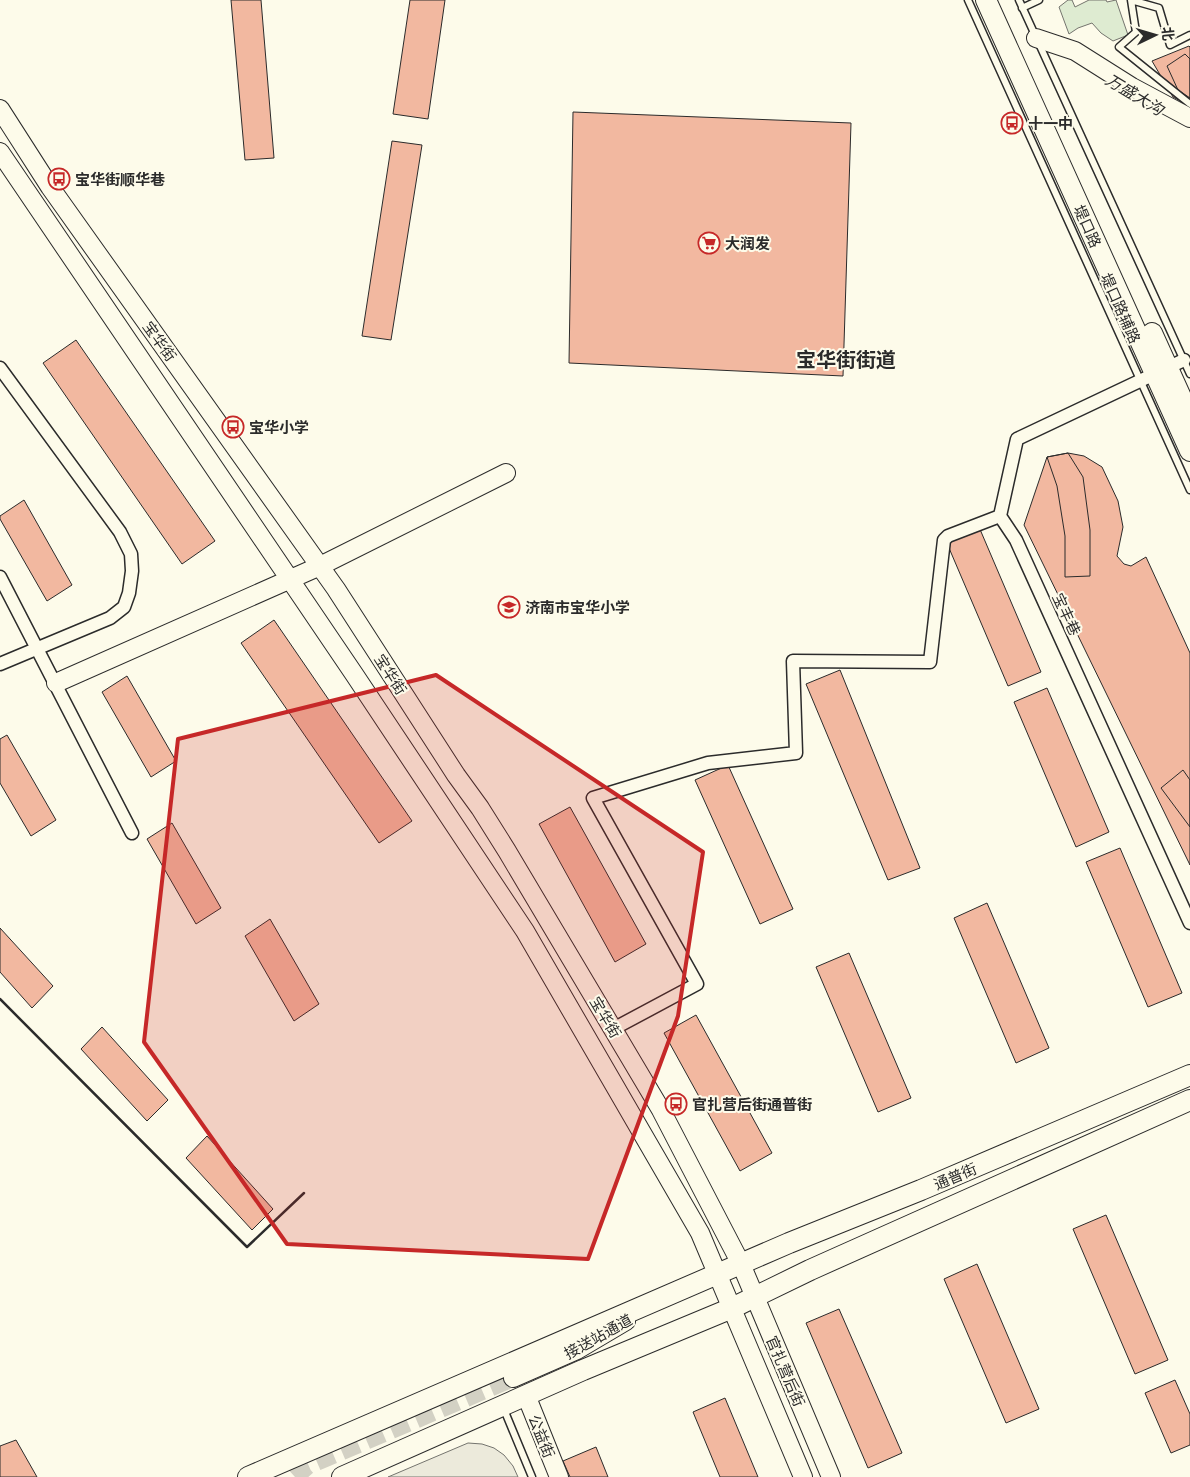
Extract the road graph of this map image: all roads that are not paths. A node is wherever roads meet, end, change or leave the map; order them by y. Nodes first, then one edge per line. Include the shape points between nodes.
1 (968, 0) edge
2 (986, 0) edge
3 (1001, 0) edge
4 (1019, 0) edge
5 (1039, 0) edge
6 (1131, 0) edge
7 (1022, 8) junction
8 (1190, 35) edge
9 (1036, 38) junction
10 (1190, 104) edge
11 (0, 109) edge
12 (1190, 118) edge
13 (0, 152) edge
14 (0, 368) edge
15 (1162, 371) junction
16 (1190, 374) edge
17 (1190, 417) edge
18 (1190, 451) edge
19 (506, 472) dead end
20 (1190, 490) edge
21 (1000, 516) junction
22 (320, 566) junction
23 (0, 577) edge
24 (290, 580) junction
25 (37, 648) junction
26 (0, 664) edge
27 (56, 683) junction
28 (132, 833) dead end
29 (1190, 923) edge
30 (613, 1029) junction
31 (1190, 1075) edge
32 (1190, 1100) edge
33 (741, 1264) junction
34 (718, 1274) junction
35 (681, 1289) junction
36 (754, 1297) junction
37 (732, 1308) junction
38 (513, 1378) tunnel mouth
39 (526, 1395) junction
40 (503, 1406) junction
41 (248, 1477) edge
42 (342, 1477) edge
43 (532, 1477) edge
44 (559, 1477) edge
45 (803, 1477) edge
46 (831, 1477) edge

1 - 15 lane, 堤口路辅路
2 - 15 main road, 堤口路
3 - 15 main road, 堤口路
4 - 7 lane, 堤口路辅路
5 - 7 lane
6 - 8 lane via 1159,8 1170,45
6 - 10 lane via 1136,32 1118,47
7 - 9 lane, 堤口路辅路
9 - 12 main road via 1075,51
9 - 15 lane, 堤口路辅路
11 - 22 main road, 宝华街 via 50,187
13 - 24 main road, 宝华街
14 - 25 street via 120,532 131,554 132,572 124,607 110,618
15 - 16 lane, 堤口路辅路
15 - 17 main road, 堤口路
15 - 18 main road, 堤口路
15 - 20 lane, 堤口路辅路
15 - 21 street via 1017,439
19 - 22 main road
21 - 29 street, 宝丰巷 via 1016,540
21 - 30 street via 944,540 930,662 793,661 796,753 708,763 593,798 697,984
22 - 24 main road
22 - 30 main road, 宝华街 via 480,808
23 - 25 street
24 - 27 main road
24 - 34 main road, 宝华街 via 525,931 700,1233
25 - 26 street
25 - 27 street
27 - 28 street
30 - 33 main road, 宝华街 via 661,1110
31 - 33 main road, 通普街
32 - 36 main road, 通普街
33 - 34 main road, 通普街
33 - 36 main road, 官扎营后街
34 - 35 main road, 通普街
34 - 37 main road, 宝华街
35 - 38 main road, 接送站通道 via 577,1350
35 - 41 main road, 通普街
36 - 37 main road, 通普街
36 - 46 main road, 官扎营后街
37 - 39 main road, 通普街
37 - 45 main road, 官扎营后街
39 - 40 main road, 通普街
39 - 44 main road, 公益街
40 - 42 main road, 通普街
40 - 43 lane

